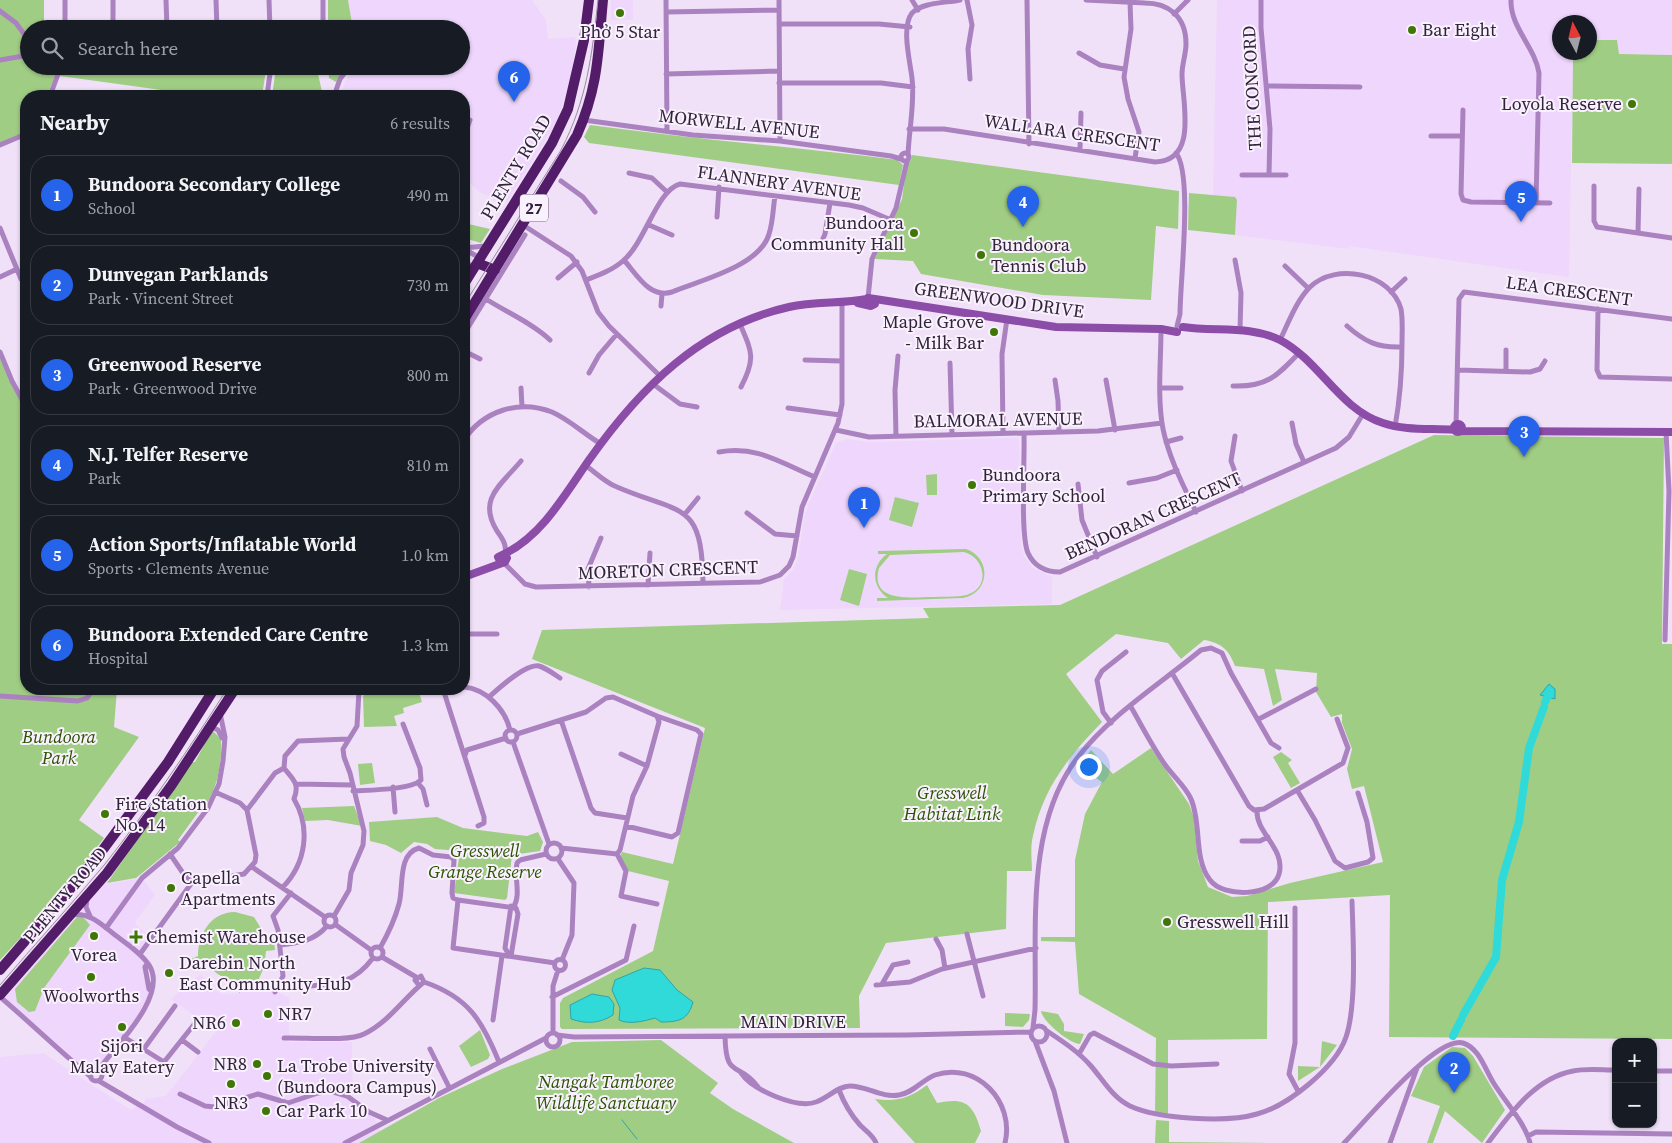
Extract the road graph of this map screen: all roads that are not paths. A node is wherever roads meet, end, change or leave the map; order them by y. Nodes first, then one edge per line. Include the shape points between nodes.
1 (65, 0) edge
2 (113, 0) edge
3 (166, 0) edge
4 (216, 0) edge
5 (270, 0) edge
6 (323, 0) edge
7 (589, 0) edge
8 (603, 0) edge
9 (666, 0) edge
10 (779, 0) edge
11 (912, 0) edge
12 (958, 0) edge
13 (967, 0) edge
14 (1027, 0) edge
15 (1086, 0) edge
16 (1188, 0) edge
17 (1261, 0) edge
18 (1511, 0) edge
19 (1130, 2) junction
20 (779, 10) junction
21 (918, 10) junction
22 (0, 11) edge
23 (666, 12) junction
24 (1175, 13) junction
25 (65, 20) edge
26 (113, 20) edge
27 (167, 20) edge
28 (217, 20) edge
29 (270, 20) edge
30 (323, 20) edge
31 (779, 24) junction
32 (909, 27) junction
33 (20, 29) edge
34 (1079, 53) dead end
35 (20, 58) edge
36 (0, 60) edge
37 (1124, 69) junction
38 (779, 71) junction
39 (666, 74) junction
40 (58, 75) edge
41 (270, 75) edge
42 (343, 75) edge
43 (970, 79) dead end
44 (780, 83) junction
45 (576, 84) junction
46 (1268, 86) junction
47 (912, 87) junction
48 (1360, 87) dead end
49 (594, 88) junction
50 (52, 90) edge
51 (268, 90) edge
52 (336, 90) edge
53 (1463, 110) dead end
54 (1081, 113) dead end
55 (584, 120) junction
56 (909, 128) junction
57 (667, 131) junction
58 (1431, 136) dead end
59 (1462, 136) junction
60 (20, 137) edge
61 (780, 141) junction
62 (1029, 144) junction
63 (0, 145) edge
64 (1080, 150) junction
65 (1175, 154) junction
66 (904, 157) junction
67 (1135, 158) junction
68 (629, 173) dead end
69 (1242, 175) dead end
70 (1269, 175) junction
71 (1286, 176) dead end
72 (561, 181) dead end
73 (1594, 186) dead end
74 (719, 188) junction
75 (1639, 189) dead end
76 (667, 192) junction
77 (775, 196) junction
78 (1536, 202) junction
79 (830, 203) junction
80 (1550, 203) dead end
81 (595, 212) dead end
82 (717, 217) dead end
83 (891, 220) junction
84 (648, 225) junction
85 (0, 228) edge
86 (1638, 233) junction
87 (672, 235) dead end
88 (520, 236) junction
89 (1672, 238) edge
90 (488, 244) junction
91 (470, 248) edge
92 (820, 248) dead end
93 (470, 254) edge
94 (470, 258) edge
95 (624, 260) junction
96 (1235, 260) dead end
97 (478, 261) junction
98 (577, 262) junction
99 (1285, 266) dead end
100 (17, 269) junction
101 (495, 270) junction
102 (470, 273) edge
103 (20, 276) edge
104 (0, 277) edge
105 (558, 278) dead end
106 (1406, 279) dead end
107 (586, 280) junction
108 (1308, 288) junction
109 (1458, 288) dead end
110 (1391, 292) junction
111 (1462, 293) junction
112 (662, 294) junction
113 (486, 299) junction
114 (871, 300) junction
115 (842, 302) junction
116 (661, 306) dead end
117 (1598, 309) junction
118 (470, 310) edge
119 (1007, 319) junction
120 (1672, 319) edge
121 (470, 324) edge
122 (740, 324) junction
123 (1348, 326) dead end
124 (1180, 328) junction
125 (1161, 329) junction
126 (1240, 330) junction
127 (616, 335) junction
128 (550, 340) dead end
129 (1280, 340) junction
130 (1402, 347) junction
131 (1506, 350) dead end
132 (0, 352) edge
133 (470, 354) edge
134 (1299, 354) junction
135 (898, 356) dead end
136 (480, 359) dead end
137 (804, 360) dead end
138 (842, 361) junction
139 (1545, 361) dead end
140 (950, 363) dead end
141 (1458, 370) junction
142 (1506, 371) junction
143 (589, 373) dead end
144 (1598, 375) junction
145 (660, 376) junction
146 (1672, 379) edge
147 (1055, 380) dead end
148 (1106, 380) dead end
149 (1594, 380) dead end
150 (653, 384) junction
151 (1233, 386) dead end
152 (742, 387) dead end
153 (521, 388) dead end
154 (1160, 388) junction
155 (1181, 388) dead end
156 (20, 396) edge
157 (522, 407) junction
158 (697, 407) dead end
159 (788, 408) dead end
160 (1363, 414) junction
161 (840, 415) junction
162 (1162, 423) junction
163 (1292, 423) dead end
164 (1395, 427) junction
165 (1458, 427) junction
166 (836, 430) junction
167 (1114, 430) junction
168 (1059, 432) junction
169 (1670, 432) edge
170 (470, 433) edge
171 (1003, 433) junction
172 (1024, 433) junction
173 (952, 434) junction
174 (896, 436) junction
175 (1235, 436) dead end
176 (1181, 438) dead end
177 (1166, 442) junction
178 (600, 444) junction
179 (718, 452) dead end
180 (521, 461) dead end
181 (1304, 462) junction
182 (586, 465) junction
183 (1176, 470) junction
184 (815, 477) junction
185 (1129, 483) dead end
186 (1078, 484) dead end
187 (1242, 491) junction
188 (1670, 491) edge
189 (698, 498) dead end
190 (1196, 512) junction
191 (747, 513) dead end
192 (685, 514) junction
193 (797, 536) junction
194 (601, 538) dead end
195 (1670, 538) edge
196 (650, 553) dead end
197 (506, 557) junction
198 (1097, 557) junction
199 (470, 574) edge
200 (703, 583) junction
201 (648, 585) junction
202 (589, 587) junction
203 (1670, 597) edge
204 (470, 634) edge
205 (498, 634) dead end
206 (1665, 640) dead end
207 (1127, 651) dead end
208 (1172, 673) junction
209 (560, 678) dead end
210 (470, 688) edge
211 (1316, 689) dead end
212 (89, 695) edge
213 (210, 695) edge
214 (231, 695) edge
215 (358, 695) edge
216 (445, 695) edge
217 (0, 696) edge
218 (489, 697) junction
219 (1131, 707) junction
220 (220, 710) junction
221 (657, 716) junction
222 (1259, 719) junction
223 (1337, 719) dead end
224 (560, 720) junction
225 (1111, 723) junction
226 (403, 724) dead end
227 (210, 726) junction
228 (510, 730) junction
229 (517, 734) junction
230 (506, 738) junction
231 (348, 739) junction
232 (513, 742) junction
233 (224, 743) junction
234 (1279, 748) dead end
235 (621, 754) dead end
236 (465, 755) junction
237 (647, 766) junction
238 (284, 768) junction
239 (418, 783) junction
240 (297, 784) junction
241 (352, 784) junction
242 (393, 787) junction
243 (1297, 790) junction
244 (353, 791) junction
245 (215, 792) junction
246 (1358, 793) dead end
247 (427, 805) dead end
248 (247, 810) junction
249 (1257, 811) junction
250 (395, 812) dead end
251 (627, 818) junction
252 (478, 826) dead end
253 (626, 826) junction
254 (1268, 837) junction
255 (1242, 841) dead end
256 (549, 844) junction
257 (561, 848) junction
258 (170, 854) junction
259 (546, 854) junction
260 (617, 854) junction
261 (558, 859) junction
262 (252, 867) junction
263 (192, 881) junction
264 (283, 887) junction
265 (291, 893) junction
266 (87, 896) junction
267 (458, 900) junction
268 (1352, 901) dead end
269 (656, 904) dead end
270 (512, 906) junction
271 (1294, 908) dead end
272 (71, 915) junction
273 (90, 916) junction
274 (334, 916) junction
275 (325, 917) junction
276 (336, 925) junction
277 (327, 926) junction
278 (634, 926) dead end
279 (106, 928) junction
280 (34, 932) junction
281 (967, 934) dead end
282 (936, 939) dead end
283 (48, 941) junction
284 (280, 945) junction
285 (380, 948) junction
286 (1036, 948) junction
287 (371, 950) junction
288 (140, 954) junction
289 (502, 956) junction
290 (510, 956) junction
291 (382, 957) junction
292 (373, 958) junction
293 (562, 960) junction
294 (974, 961) junction
295 (908, 962) dead end
296 (555, 963) junction
297 (946, 968) junction
298 (0, 969) edge
299 (558, 970) junction
300 (421, 983) junction
301 (309, 986) dead end
302 (275, 992) dead end
303 (0, 996) edge
304 (983, 996) dead end
305 (552, 997) junction
306 (175, 1006) dead end
307 (1035, 1010) junction
308 (493, 1020) dead end
309 (196, 1022) dead end
310 (1041, 1026) junction
311 (1047, 1031) junction
312 (555, 1034) junction
313 (1032, 1035) junction
314 (124, 1036) junction
315 (725, 1036) junction
316 (574, 1037) junction
317 (284, 1038) dead end
318 (546, 1038) junction
319 (182, 1040) junction
320 (1044, 1040) junction
321 (559, 1042) junction
322 (1062, 1043) junction
323 (549, 1045) junction
324 (532, 1047) junction
325 (430, 1049) dead end
326 (144, 1050) junction
327 (198, 1052) dead end
328 (1078, 1054) junction
329 (1042, 1058) junction
330 (499, 1062) junction
331 (103, 1064) junction
332 (1217, 1064) dead end
333 (1418, 1066) junction
334 (1612, 1070) edge
335 (1657, 1071) edge
336 (1672, 1071) edge
337 (93, 1072) junction
338 (101, 1076) junction
339 (1407, 1077) junction
340 (1413, 1081) junction
341 (1402, 1082) junction
342 (449, 1087) junction
343 (1298, 1091) junction
344 (840, 1092) junction
345 (180, 1094) dead end
346 (1407, 1096) junction
347 (1512, 1112) junction
348 (387, 1120) junction
349 (1672, 1134) edge
350 (1528, 1136) junction
351 (209, 1143) edge
352 (344, 1143) edge
353 (876, 1143) edge
354 (1005, 1143) edge
355 (1066, 1143) edge
356 (1344, 1143) edge
357 (1390, 1143) edge
358 (1488, 1143) edge
359 (1530, 1143) edge

1 - 25 street
2 - 26 street
3 - 27 street
4 - 28 street
5 - 29 street
6 - 30 street
7 - 45 highway, PLENTY ROAD / 27
8 - 49 highway, PLENTY ROAD / 27
9 - 23 street
10 - 20 street
11 - 21 street
12 - 21 street
13 - 43 street via 972,25 968,49
14 - 62 street
15 - 19 street
16 - 24 street
17 - 46 street, THE CONCORD
18 - 78 street via 1513,15 1539,73
19 - 24 street via 1161,6
19 - 37 street via 1131,28
20 - 23 street
20 - 31 street
21 - 32 street via 910,17
22 - 33 street
23 - 39 street
24 - 65 street, WALLARA CRESCENT via 1183,32 1185,122 1182,142
31 - 32 street
31 - 38 street
32 - 47 street
34 - 37 street via 1100,65
35 - 36 street
37 - 67 street via 1126,90 1139,132
38 - 39 street
38 - 44 street
39 - 57 street
40 - 50 street
41 - 51 street
42 - 52 street
44 - 47 street via 881,83
44 - 61 street
45 - 49 highway
45 - 90 highway, PLENTY ROAD / 27 via 559,131
46 - 48 street
46 - 70 street, THE CONCORD
47 - 56 street
49 - 55 highway, PLENTY ROAD / 27
53 - 59 street
54 - 64 street
55 - 57 street, MORWELL AVENUE
55 - 88 highway, PLENTY ROAD / 27
56 - 62 street, WALLARA CRESCENT via 995,136
56 - 66 street
57 - 61 street, MORWELL AVENUE
58 - 59 street
59 - 78 street via 1463,200
60 - 63 street
61 - 66 street, MORWELL AVENUE
62 - 64 street, WALLARA CRESCENT
64 - 67 street, WALLARA CRESCENT
65 - 67 street, WALLARA CRESCENT via 1159,162
65 - 124 street via 1183,169 1184,186
66 - 83 street via 900,193
68 - 76 street via 652,178
69 - 70 street, THE CONCORD
70 - 71 street, THE CONCORD
72 - 81 street via 583,197
73 - 86 street via 1596,226
74 - 76 street, FLANNERY AVENUE via 684,183
74 - 77 street, FLANNERY AVENUE
74 - 82 street
75 - 86 street
76 - 84 street
77 - 79 street, FLANNERY AVENUE
77 - 112 street via 769,234 756,254 742,263
78 - 80 street
79 - 83 street, FLANNERY AVENUE via 864,208
79 - 92 street
83 - 114 street via 872,259
84 - 87 street
84 - 95 street via 644,236
85 - 100 street
86 - 89 street
88 - 98 street via 567,252
88 - 101 highway, PLENTY ROAD / 27
88 - 113 street
90 - 91 street
90 - 97 highway, PLENTY ROAD / 27
93 - 97 street
94 - 97 street
95 - 107 street
95 - 112 street via 647,286
96 - 126 street via 1241,293
97 - 101 highway
97 - 102 highway, PLENTY ROAD / 27
98 - 105 street
98 - 107 street
99 - 108 street
100 - 103 street
100 - 104 street
101 - 118 highway, PLENTY ROAD / 27
106 - 110 street
107 - 127 street via 598,312
108 - 110 street via 1324,278 1346,274 1370,278
108 - 129 street
109 - 111 street
110 - 130 street via 1401,310
111 - 117 street, LEA CRESCENT via 1469,291
111 - 141 street via 1459,299
112 - 116 street
113 - 121 street
113 - 128 street via 538,328
114 - 115 street, GREENWOOD DRIVE
114 - 119 street, GREENWOOD DRIVE
115 - 122 street, GREENWOOD DRIVE via 787,307
115 - 138 street, MORETON CRESCENT
117 - 120 street, LEA CRESCENT
117 - 144 street
119 - 125 street, GREENWOOD DRIVE via 1063,327
119 - 171 street via 1002,354
122 - 145 street, GREENWOOD DRIVE via 695,347
122 - 152 street via 752,357 752,365
123 - 130 street via 1372,344
124 - 125 street, GREENWOOD DRIVE
124 - 126 street, GREENWOOD DRIVE
125 - 154 street
126 - 129 street, GREENWOOD DRIVE
127 - 143 street
127 - 145 street
129 - 134 street, GREENWOOD DRIVE
130 - 164 street via 1401,399
131 - 142 street
132 - 156 street
133 - 136 street
134 - 151 street via 1264,383 1250,387
134 - 160 street, GREENWOOD DRIVE
135 - 174 street via 894,390
137 - 138 street
138 - 161 street, MORETON CRESCENT
139 - 142 street via 1540,369 1534,371
140 - 173 street
141 - 142 street
141 - 165 street
144 - 146 street via 1603,378
144 - 149 street
145 - 150 street, GREENWOOD DRIVE
147 - 168 street
148 - 167 street
150 - 158 street via 680,404
150 - 178 street, GREENWOOD DRIVE
153 - 157 street
154 - 155 street
154 - 162 street
157 - 170 street via 504,409 483,419
157 - 178 street via 552,412
159 - 161 street
160 - 164 street, GREENWOOD DRIVE
160 - 181 street, BENDORAN CRESCENT via 1340,445
161 - 166 street, MORETON CRESCENT
162 - 167 street, BALMORAL AVENUE
162 - 177 street
163 - 181 street
164 - 165 street, GREENWOOD DRIVE
165 - 169 street, GREENWOOD DRIVE
166 - 174 street, BALMORAL AVENUE via 862,436
166 - 184 street, MORETON CRESCENT
167 - 168 street, BALMORAL AVENUE
168 - 172 street, BALMORAL AVENUE
169 - 188 street
171 - 172 street, BALMORAL AVENUE
171 - 173 street, BALMORAL AVENUE
172 - 198 street, BENDORAN CRESCENT via 1025,540 1031,558 1040,568 1056,572 1069,570
173 - 174 street, BALMORAL AVENUE
175 - 187 street via 1232,467
176 - 177 street
177 - 183 street
178 - 182 street, GREENWOOD DRIVE
179 - 184 street via 747,450 772,457
180 - 197 street, MORETON CRESCENT via 490,497 488,510
181 - 187 street, BENDORAN CRESCENT
182 - 192 street via 615,487
182 - 197 street, GREENWOOD DRIVE via 550,514
183 - 185 street via 1157,478
183 - 190 street
184 - 193 street, MORETON CRESCENT via 802,507
186 - 198 street via 1082,520
187 - 190 street, BENDORAN CRESCENT
188 - 195 street
189 - 192 street
190 - 198 street, BENDORAN CRESCENT
191 - 193 street via 775,534
192 - 200 street via 694,523 701,544
193 - 200 street, MORETON CRESCENT via 793,557 780,576 760,582
194 - 202 street via 588,569
195 - 203 street
196 - 201 street
197 - 199 street
197 - 202 street, MORETON CRESCENT via 513,572 525,584
200 - 201 street, MORETON CRESCENT
201 - 202 street, MORETON CRESCENT
203 - 206 street
204 - 205 street
207 - 225 street via 1102,671 1097,680 1103,712
208 - 219 street
208 - 222 street via 1203,649 1218,649
208 - 249 street via 1249,806
209 - 218 street via 534,666 512,677
210 - 218 street
211 - 222 street
212 - 217 street via 78,701
213 - 280 highway, PLENTY ROAD via 134,808
214 - 220 highway, PLENTY ROAD
215 - 231 street via 357,726
216 - 236 street
218 - 228 street via 507,718
219 - 225 street
219 - 254 street via 1164,764 1190,798 1198,827 1202,862 1211,882 1239,894 1273,883 1280,867
220 - 227 highway, PLENTY ROAD
220 - 233 street
221 - 224 street via 613,697 606,698 586,712
221 - 237 street via 659,722
221 - 253 street via 701,734 678,833 672,837
222 - 234 street via 1271,743
223 - 243 street via 1348,748 1344,762
224 - 229 street
224 - 251 street via 591,808 595,813
225 - 286 street via 1071,766 1049,811 1040,860
226 - 239 street via 420,768 421,780
227 - 233 street via 220,733
227 - 266 highway, PLENTY ROAD via 152,813
228 - 229 street
228 - 230 street
229 - 232 street
230 - 232 street
230 - 236 street via 467,750
231 - 238 street via 298,741 285,756
231 - 241 street via 343,749
232 - 256 street
233 - 245 street via 222,774
235 - 237 street
236 - 252 street via 484,817 484,823
237 - 251 street via 632,796
238 - 240 street
238 - 248 street via 276,773
239 - 242 street
239 - 247 street
240 - 241 street
240 - 264 street via 294,799 302,816 304,853 301,863
241 - 244 street
242 - 244 street
242 - 250 street
243 - 246 street via 1335,861 1345,868 1373,858
243 - 249 street
244 - 274 street via 362,816 363,845 350,873 344,901
245 - 248 street via 240,803
245 - 258 street via 199,821
248 - 262 street via 256,855
249 - 254 street via 1257,819
251 - 253 street
253 - 260 street
254 - 255 street via 1260,841
256 - 257 street via 556,843
256 - 259 street
257 - 260 street
257 - 261 street via 562,854
258 - 263 street
258 - 279 street via 142,878
259 - 261 street via 549,859
259 - 270 street via 517,863 517,896
260 - 269 street via 626,871 621,896
261 - 293 street via 574,883 572,935
262 - 263 street via 244,874
262 - 264 street
263 - 288 street
264 - 265 street
265 - 275 street
265 - 284 street via 273,916
266 - 272 highway, PLENTY ROAD
266 - 273 street via 86,907
267 - 270 street
267 - 285 street via 452,894 452,857 433,855 419,848 413,850 408,855 401,880 400,903
267 - 289 street via 453,948
268 - 343 street via 1350,1024 1343,1045 1332,1062
270 - 290 street via 518,914
271 - 343 street via 1295,1043 1290,1074
272 - 273 street
272 - 283 highway, PLENTY ROAD
273 - 279 street
274 - 275 street
274 - 276 street
275 - 277 street
276 - 277 street
276 - 287 street
277 - 284 street via 309,940
278 - 305 street via 626,960
279 - 288 street
280 - 283 highway via 43,932
280 - 298 highway, PLENTY ROAD
281 - 294 street
282 - 297 street
283 - 303 highway, PLENTY ROAD
284 - 302 street via 283,976
285 - 287 street
285 - 291 street
286 - 294 street
286 - 307 street
287 - 292 street
288 - 314 street via 147,964 151,991 149,1002
289 - 290 street
289 - 308 street
290 - 296 street
291 - 292 street
291 - 300 street
292 - 301 street via 353,978 334,985
293 - 296 street
293 - 299 street via 565,967
294 - 297 street
294 - 304 street
295 - 297 street via 893,965 879,984 910,982
296 - 299 street
299 - 305 street
300 - 317 street via 409,998 364,1034
300 - 330 street via 461,1002 475,1015 487,1033
303 - 337 street via 80,1068
305 - 312 street
306 - 326 street
307 - 310 street
307 - 313 street
309 - 319 street
310 - 311 street
310 - 313 street
311 - 320 street
311 - 322 street
312 - 316 street, MAIN DRIVE
312 - 318 street
312 - 321 street
313 - 315 street, MAIN DRIVE
313 - 320 street
313 - 329 street
314 - 326 street
314 - 331 street
315 - 316 street, MAIN DRIVE
315 - 344 street via 727,1061 750,1084 772,1095 808,1104
316 - 321 street, MAIN DRIVE
318 - 323 street
318 - 324 street
319 - 326 street via 164,1062
319 - 327 street
320 - 322 street
320 - 329 street
321 - 323 street, MAIN DRIVE via 555,1046
322 - 328 street
323 - 324 street
324 - 330 street
325 - 342 street
328 - 332 street via 1094,1033 1153,1064
328 - 343 street via 1120,1100 1140,1110 1164,1116 1247,1117 1271,1109
329 - 355 street
330 - 342 street
331 - 337 street
331 - 338 street
333 - 339 street
333 - 340 street
333 - 347 street via 1448,1044 1463,1044 1482,1061
334 - 347 street via 1567,1072 1538,1087
335 - 336 street
337 - 338 street
337 - 338 street via 95,1081
338 - 351 street via 107,1085
339 - 340 street
339 - 341 street
340 - 346 street
341 - 346 street via 1407,1087
341 - 356 street
342 - 348 street
344 - 353 street via 860,1125
344 - 354 street via 848,1086 893,1096 913,1090 934,1076 951,1072 971,1075 988,1086 998,1098 1006,1122
345 - 348 street via 206,1106 214,1106 258,1094 288,1103 321,1092 335,1092
346 - 357 street
347 - 350 street
347 - 358 street
348 - 352 street
349 - 350 street via 1536,1132
350 - 359 street

